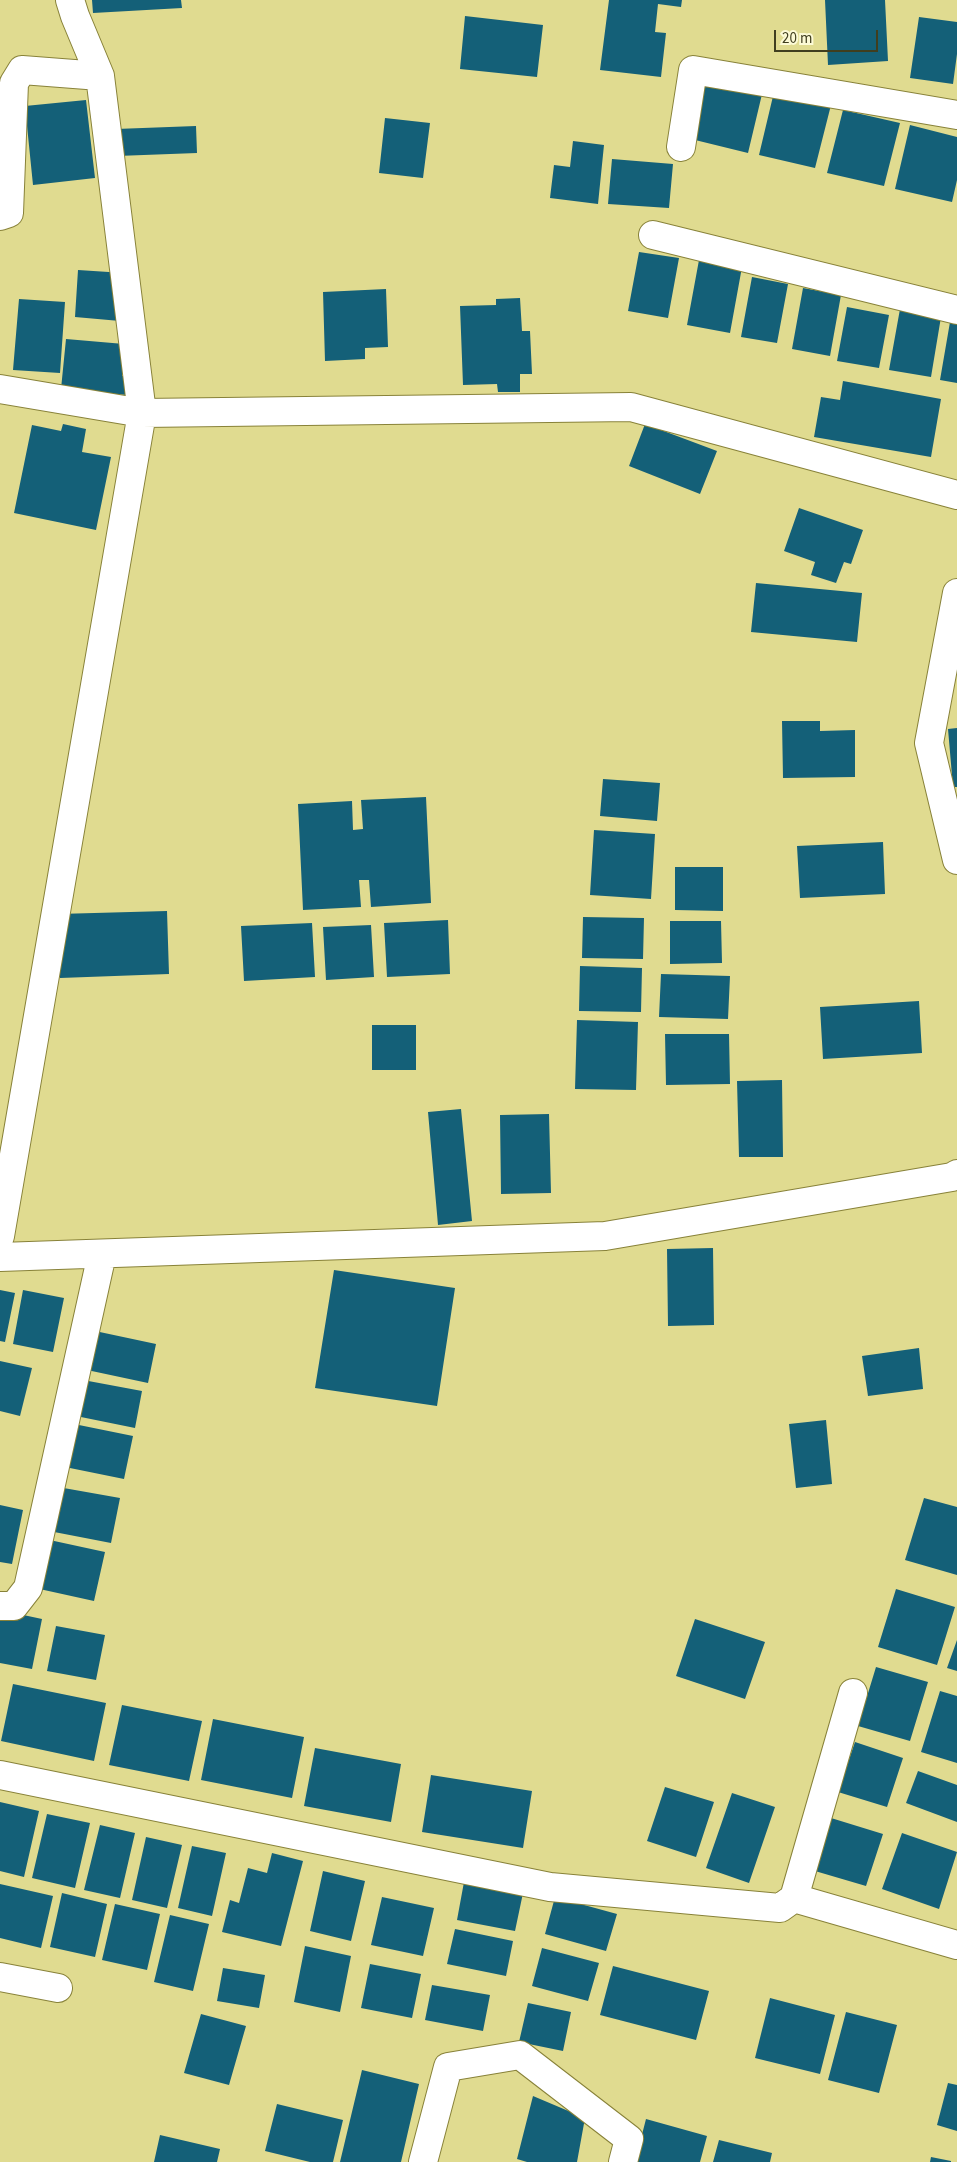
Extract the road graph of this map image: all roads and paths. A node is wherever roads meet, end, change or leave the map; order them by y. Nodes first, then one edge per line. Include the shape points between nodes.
1 (70, 0) edge
2 (100, 76) junction
3 (957, 115) edge
4 (681, 146) dead end
5 (0, 216) edge
6 (653, 235) dead end
7 (957, 310) edge
8 (0, 389) edge
9 (142, 413) junction
10 (957, 495) edge
11 (957, 593) edge
12 (957, 860) edge
13 (957, 1174) edge
14 (0, 1236) edge
15 (102, 1254) junction
16 (0, 1257) edge
17 (0, 1606) edge
18 (853, 1693) dead end
19 (0, 1775) edge
20 (794, 1898) junction
21 (957, 1945) edge
22 (0, 1976) edge
23 (58, 1988) dead end
24 (423, 2162) edge
25 (623, 2162) edge

1 - 2 street
2 - 5 street via 22,70 14,83 9,214
2 - 9 street
3 - 4 street via 693,70
6 - 7 street
8 - 9 street
9 - 10 street via 631,407
9 - 14 street
11 - 12 street via 929,743
13 - 15 street via 605,1236
15 - 16 street
15 - 17 street via 28,1588 14,1606
18 - 20 street
19 - 20 street via 550,1887 780,1908
20 - 21 street
22 - 23 street
24 - 25 street via 448,2067 520,2055 628,2139

